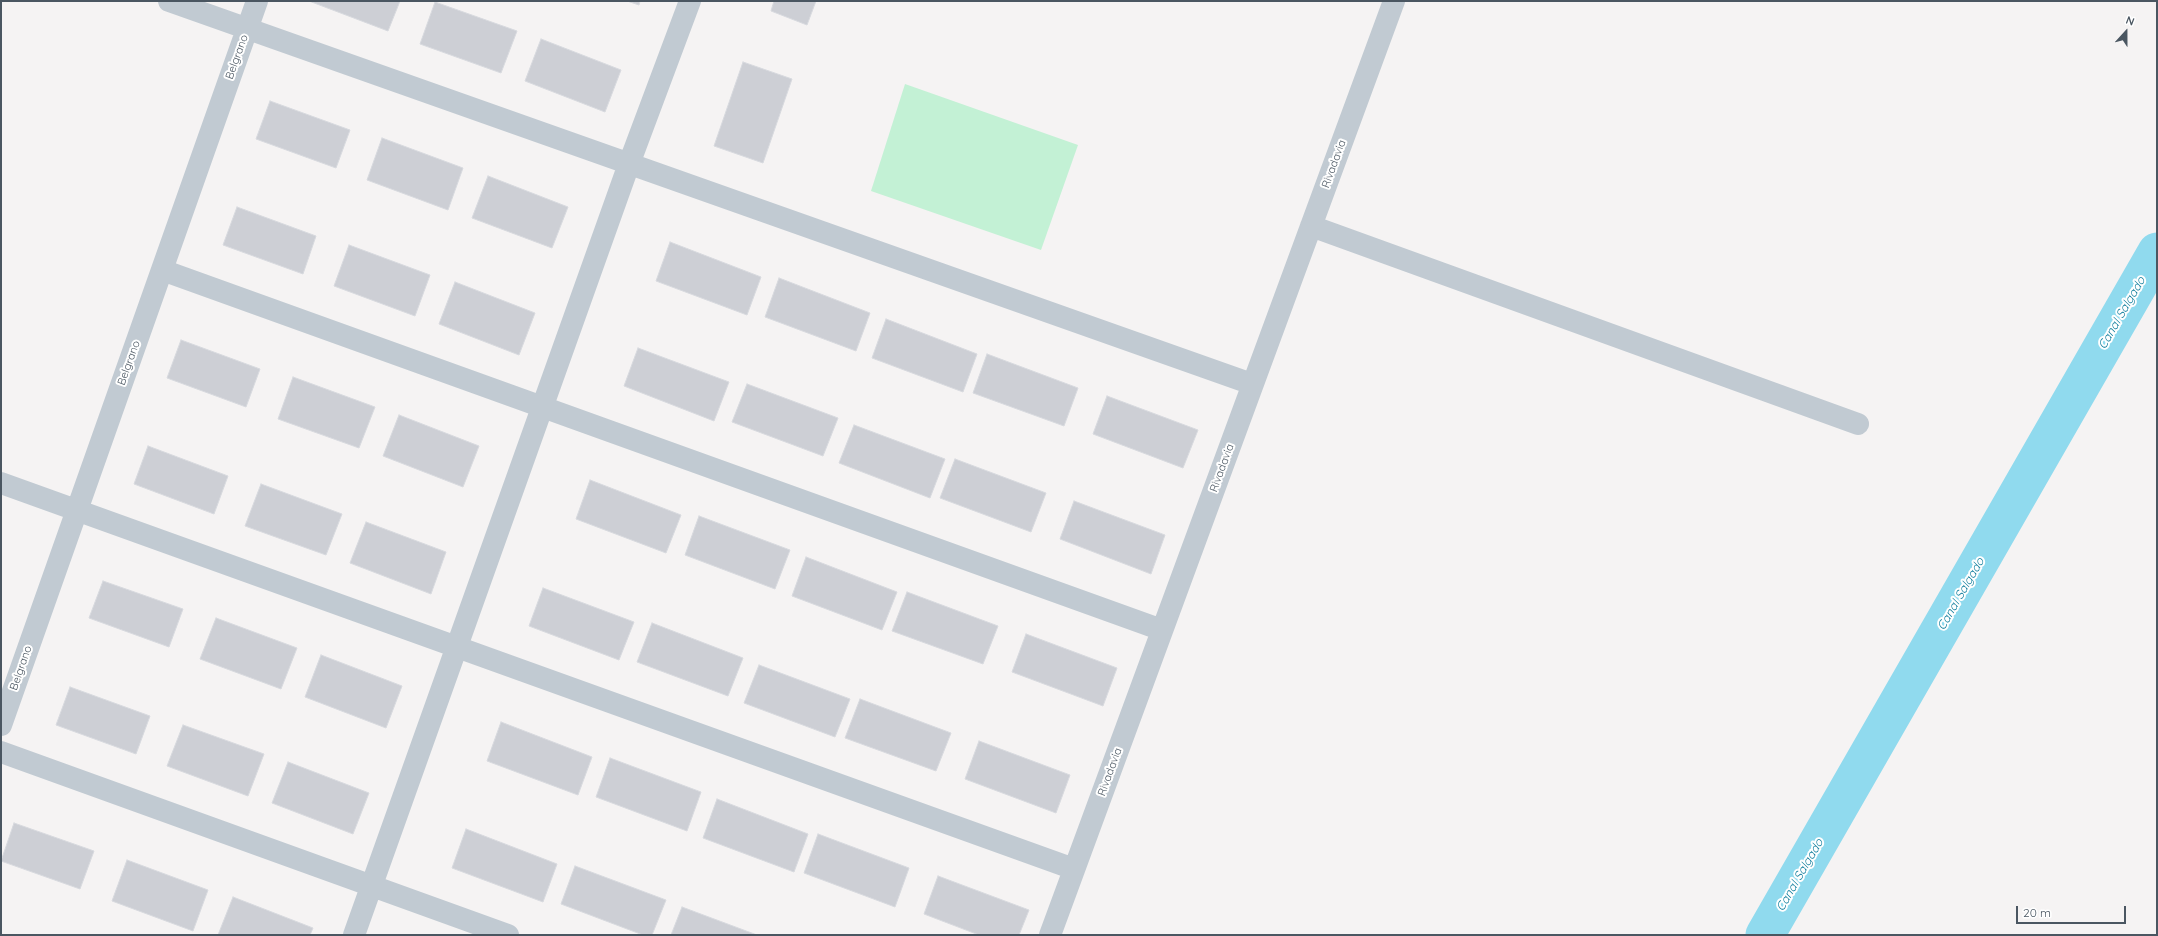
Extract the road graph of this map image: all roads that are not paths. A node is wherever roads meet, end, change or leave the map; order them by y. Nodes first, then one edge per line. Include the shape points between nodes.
1 (169, 1) edge
2 (257, 1) edge
3 (690, 1) edge
4 (1394, 1) edge
5 (247, 29) junction
6 (629, 164) junction
7 (1311, 226) junction
8 (162, 270) junction
9 (1252, 384) junction
10 (543, 407) junction
11 (1858, 424) dead end
12 (1, 483) edge
13 (76, 511) junction
14 (1162, 630) junction
15 (457, 648) junction
16 (1, 724) edge
17 (1, 752) edge
18 (1074, 869) junction
19 (372, 886) junction
20 (354, 935) edge
21 (508, 935) edge
22 (1050, 935) edge

1 - 5 street
2 - 5 street, Belgrano
3 - 6 street
4 - 7 street, Rivadavia
5 - 6 street
5 - 8 street, Belgrano
6 - 9 street
6 - 10 street
7 - 9 street, Rivadavia
7 - 11 street
8 - 10 street
8 - 13 street, Belgrano
9 - 14 street, Rivadavia
10 - 14 street
10 - 15 street
12 - 13 street
13 - 15 street
13 - 16 street, Belgrano
14 - 18 street, Rivadavia
15 - 18 street
15 - 19 street
17 - 19 street
18 - 22 street, Rivadavia
19 - 20 street
19 - 21 street

